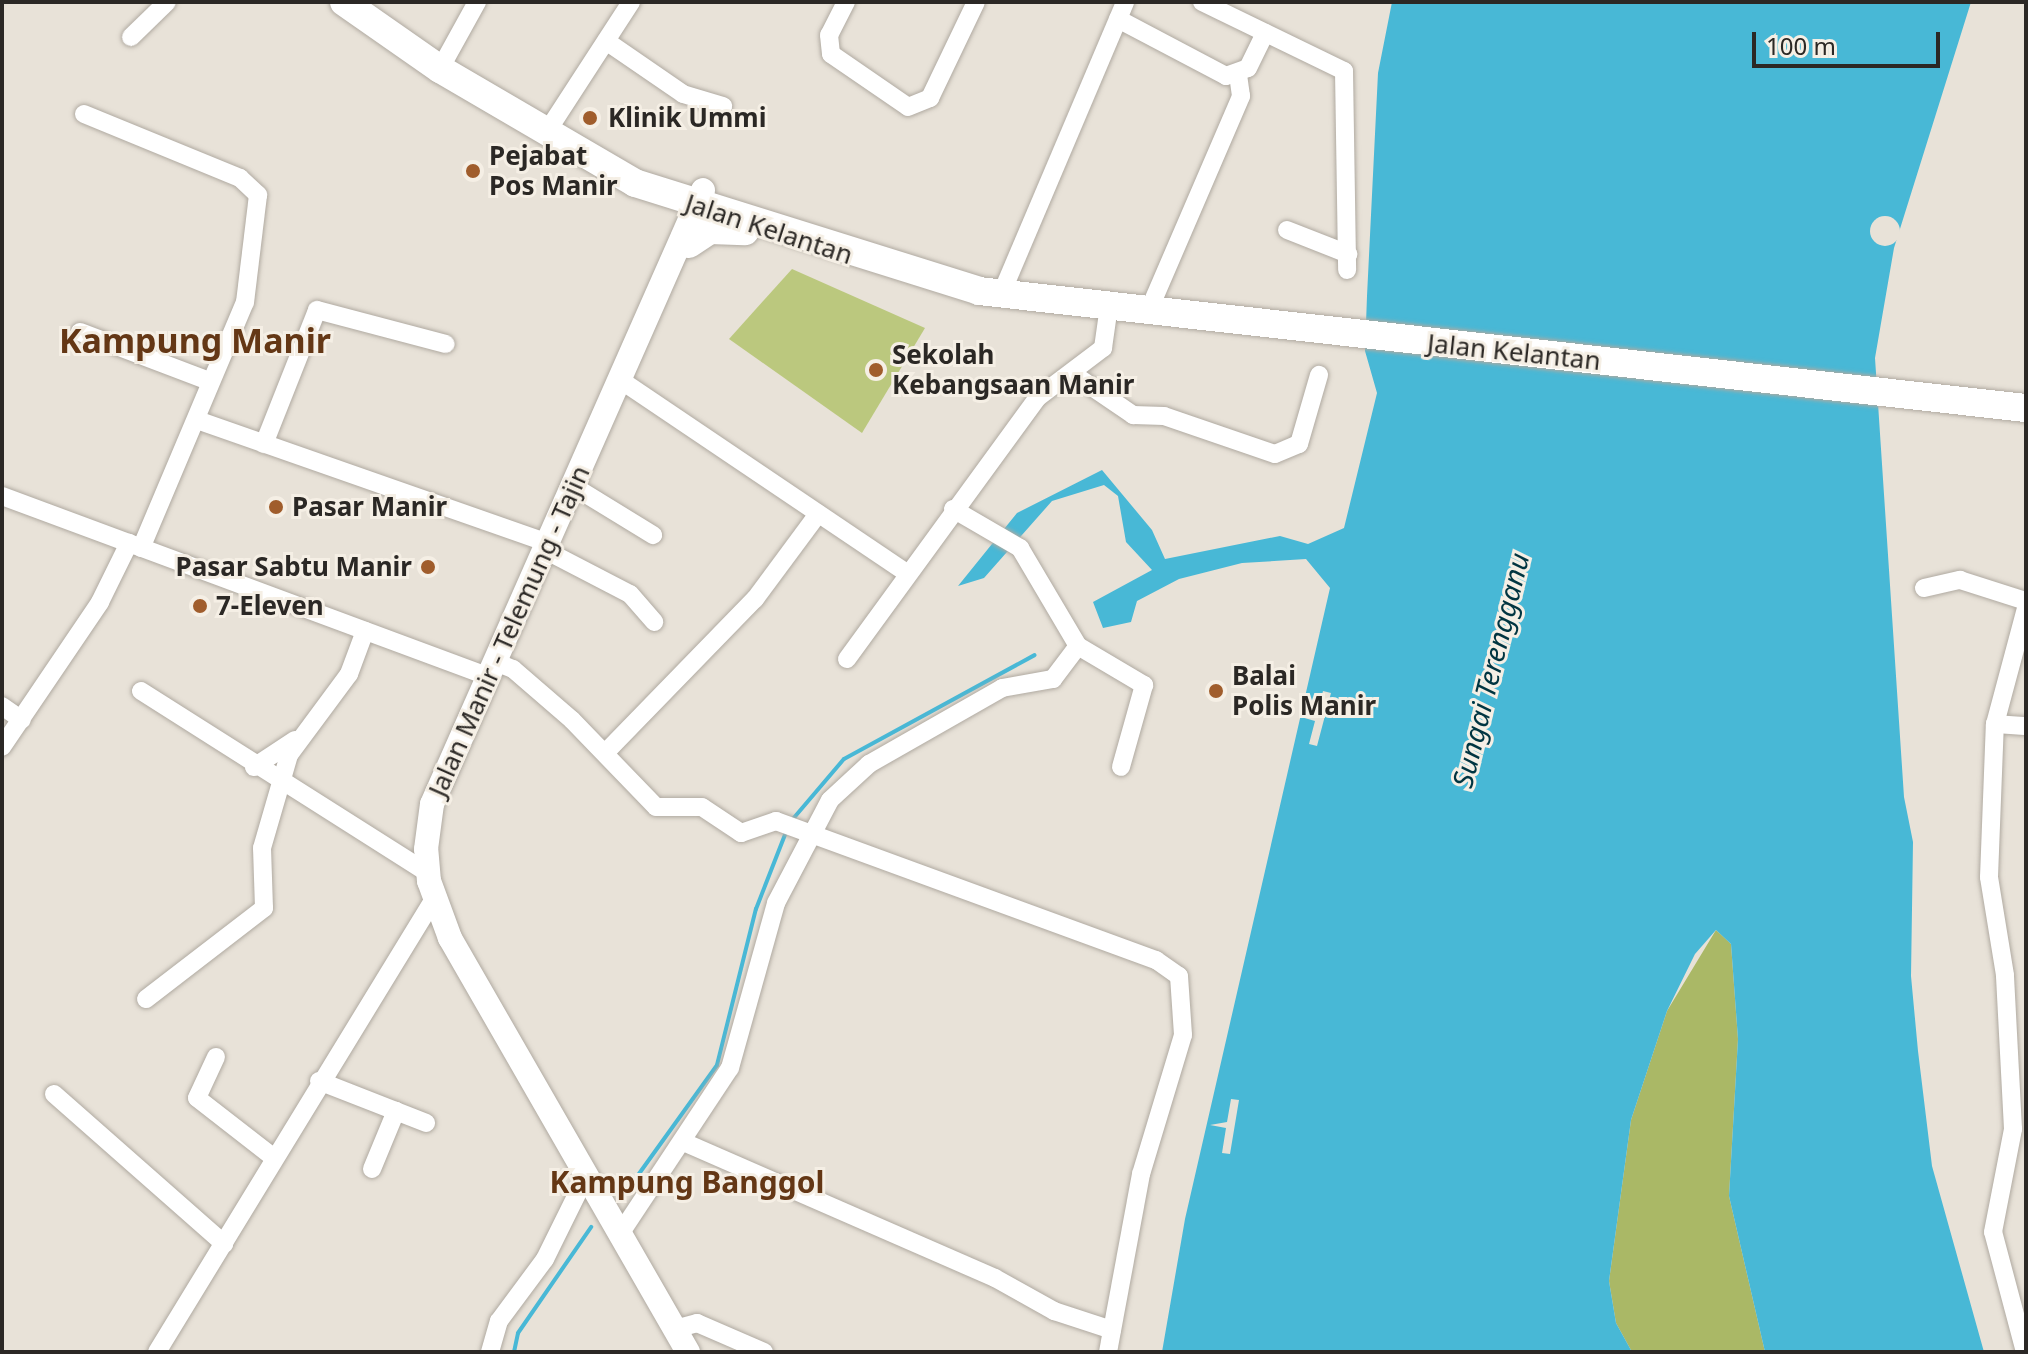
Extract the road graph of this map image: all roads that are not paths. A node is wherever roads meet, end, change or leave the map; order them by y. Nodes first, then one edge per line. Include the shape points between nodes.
1 (167, 2) edge
2 (344, 2) edge
3 (477, 2) edge
4 (631, 2) edge
5 (846, 2) edge
6 (976, 2) edge
7 (1202, 2) edge
8 (1122, 10) edge
9 (1265, 33) junction
10 (131, 37) dead end
11 (606, 41) junction
12 (440, 69) junction
13 (1238, 75) junction
14 (723, 106) dead end
15 (84, 114) dead end
16 (548, 130) junction
17 (635, 183) junction
18 (705, 199) junction
19 (1287, 230) dead end
20 (685, 245) junction
21 (828, 249) junction
22 (1003, 290) junction
23 (1109, 306) junction
24 (1149, 310) junction
25 (80, 332) dead end
26 (446, 344) dead end
27 (1073, 374) junction
28 (1319, 375) dead end
29 (209, 381) junction
30 (622, 381) junction
31 (2026, 408) edge
32 (197, 420) junction
33 (264, 444) junction
34 (573, 486) junction
35 (2, 496) edge
36 (953, 509) junction
37 (818, 514) junction
38 (653, 535) dead end
39 (135, 546) junction
40 (546, 546) junction
41 (904, 571) junction
42 (1924, 588) dead end
43 (2025, 610) edge
44 (654, 622) dead end
45 (365, 631) junction
46 (1078, 646) junction
47 (847, 659) dead end
48 (490, 668) junction
49 (141, 691) dead end
50 (2, 706) edge
51 (22, 720) junction
52 (1995, 724) junction
53 (2026, 726) edge
54 (295, 740) junction
55 (2, 747) edge
56 (606, 752) junction
57 (254, 767) junction
58 (1121, 767) dead end
59 (280, 785) junction
60 (808, 834) junction
61 (428, 873) junction
62 (434, 899) junction
63 (146, 999) dead end
64 (216, 1057) dead end
65 (319, 1081) junction
66 (54, 1094) dead end
67 (396, 1111) junction
68 (426, 1123) dead end
69 (686, 1143) junction
70 (274, 1158) junction
71 (372, 1169) dead end
72 (587, 1174) junction
73 (620, 1234) junction
74 (224, 1244) junction
75 (675, 1329) junction
76 (1112, 1330) junction
77 (157, 1352) edge
78 (490, 1352) edge
79 (688, 1352) edge
80 (764, 1352) edge
81 (1108, 1352) edge
82 (2025, 1352) edge

1 - 10 street
2 - 12 highway, Jalan Kelantan
3 - 12 street
4 - 11 street
5 - 6 street via 829,35 831,54 917,107 930,98
7 - 9 street
8 - 13 street via 1215,71
8 - 22 street
9 - 13 street
9 - 19 street via 1347,77 1348,262
11 - 14 street via 683,94
11 - 16 street
12 - 16 highway, Jalan Kelantan
13 - 24 street via 1241,96
15 - 29 street via 240,178 258,195 248,289
16 - 17 highway, Jalan Kelantan
16 - 18 highway, Jalan Kelantan
17 - 18 highway, Jalan Kelantan
17 - 20 highway via 677,218
18 - 20 main road, Jalan Manir - Telemung - Tajin
18 - 21 highway, Jalan Kelantan
18 - 22 highway, Jalan Kelantan
20 - 21 highway via 721,228
20 - 30 main road, Jalan Manir - Telemung - Tajin
21 - 22 highway, Jalan Kelantan via 979,291
22 - 23 highway, Jalan Kelantan
23 - 24 highway, Jalan Kelantan
23 - 27 street via 1103,348
24 - 31 highway, Jalan Kelantan
25 - 29 street
26 - 33 street via 317,310
27 - 28 street via 1133,415 1164,416 1275,454 1299,444
27 - 36 street via 1037,398
29 - 32 street
30 - 34 main road, Jalan Manir - Telemung - Tajin
30 - 37 street
32 - 33 street
32 - 39 street
33 - 40 street
34 - 38 street
34 - 40 main road, Jalan Manir - Telemung - Tajin
35 - 39 street
36 - 41 street
36 - 46 street via 1020,548
37 - 41 street
37 - 56 street via 755,599
39 - 45 street
39 - 51 street
40 - 44 street via 630,594
40 - 48 main road, Jalan Manir - Telemung - Tajin
41 - 47 street
42 - 43 street via 1960,580
43 - 52 street
45 - 48 street
45 - 54 street via 340,689
46 - 58 street via 1144,685
46 - 60 street via 1053,679 1002,688 869,764 830,800
48 - 56 street via 513,669
48 - 61 main road, Jalan Manir - Telemung - Tajin via 432,804
49 - 57 street
50 - 51 street
51 - 55 street
52 - 53 street
52 - 82 street via 1989,877 2005,975 2013,1129 1993,1232
54 - 57 street
54 - 59 street
56 - 60 street via 670,812 702,807 741,833 776,821
57 - 59 street
59 - 61 street
59 - 63 street via 262,848 264,908
60 - 69 street via 776,903 730,1068
60 - 76 street via 1156,960 1179,976 1183,1035 1141,1174
61 - 62 main road, Jalan Manir - Telemung - Tajin
62 - 65 street
62 - 72 main road, Jalan Manir - Telemung - Tajin
64 - 70 street via 196,1087 197,1098
65 - 67 street
65 - 70 street
66 - 74 street
67 - 68 street
67 - 71 street
69 - 73 street
69 - 76 street via 995,1278 1054,1311
70 - 74 street
72 - 73 main road, Jalan Manir - Telemung - Tajin
72 - 78 street via 545,1259 499,1321
73 - 75 main road, Jalan Manir - Telemung - Tajin
74 - 77 street
75 - 79 main road, Jalan Manir - Telemung - Tajin
75 - 80 street via 697,1323
76 - 81 street

